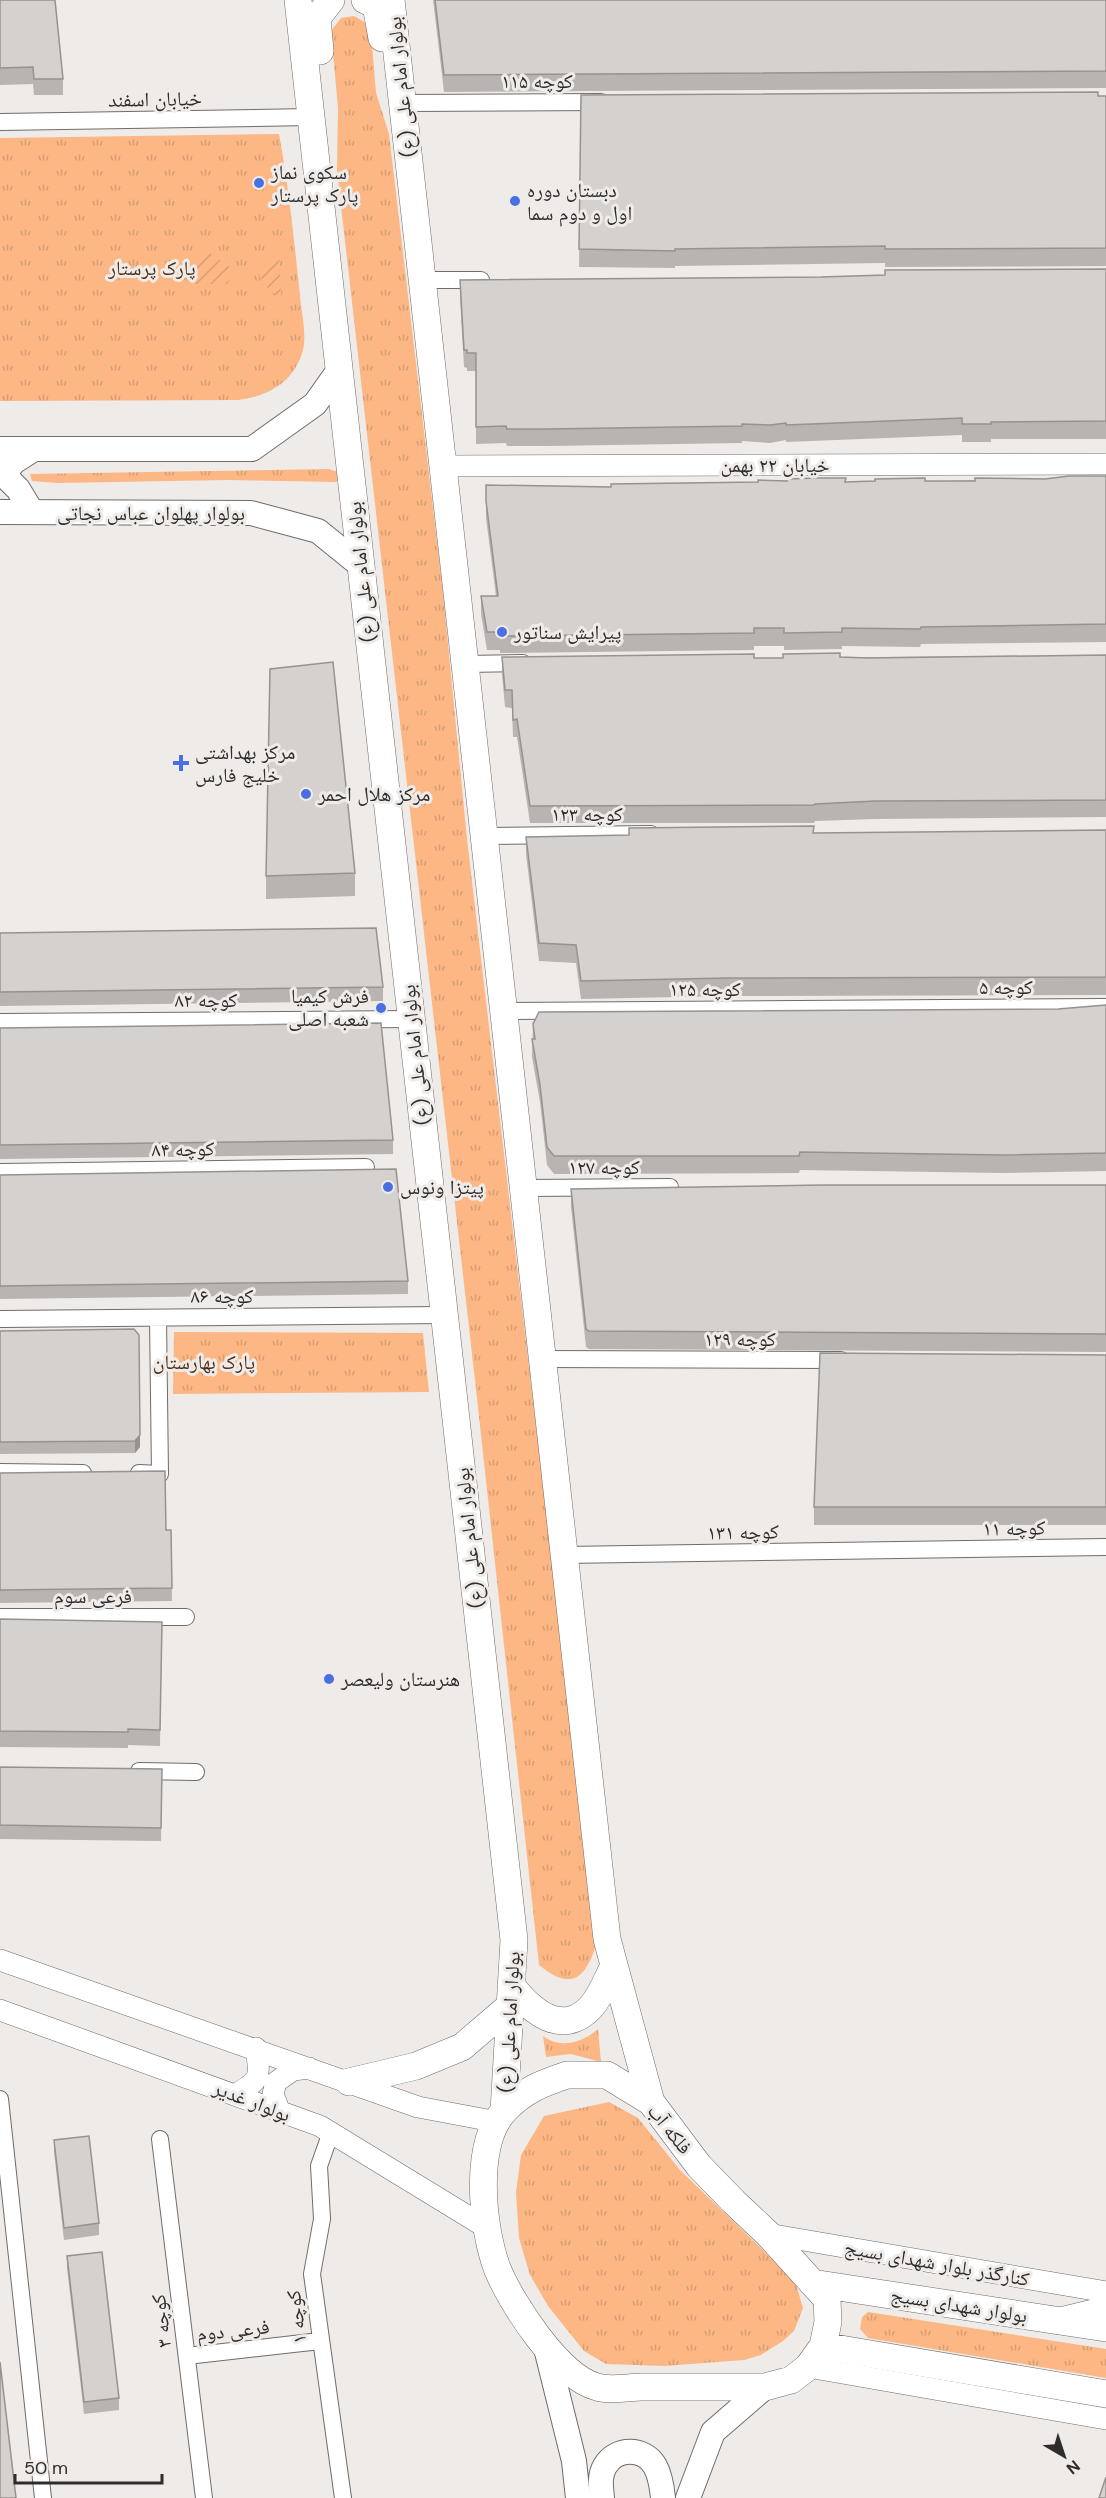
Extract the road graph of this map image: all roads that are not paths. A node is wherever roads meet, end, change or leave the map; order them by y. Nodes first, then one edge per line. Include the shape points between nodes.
1 (298, 0) edge
2 (331, 0) edge
3 (365, 0) edge
4 (391, 0) edge
5 (615, 102) edge
6 (403, 103) junction
7 (311, 117) junction
8 (0, 122) edge
9 (407, 139) junction
10 (318, 174) junction
11 (422, 280) junction
12 (494, 280) edge
13 (339, 370) junction
14 (0, 449) edge
15 (34, 449) junction
16 (1106, 464) edge
17 (443, 466) junction
18 (0, 512) edge
19 (32, 512) junction
20 (360, 565) junction
21 (537, 663) edge
22 (465, 664) junction
23 (672, 834) edge
24 (484, 836) junction
25 (1106, 1007) edge
26 (907, 1008) joint
27 (504, 1011) junction
28 (411, 1019) junction
29 (0, 1022) edge
30 (366, 1167) edge
31 (0, 1172) edge
32 (689, 1187) edge
33 (523, 1188) junction
34 (444, 1316) junction
35 (158, 1318) junction
36 (0, 1319) edge
37 (542, 1359) junction
38 (854, 1360) edge
39 (0, 1472) edge
40 (103, 1473) edge
41 (125, 1473) edge
42 (1106, 1547) edge
43 (923, 1550) joint
44 (564, 1556) junction
45 (0, 1617) edge
46 (186, 1617) dead end
47 (127, 1771) edge
48 (196, 1772) dead end
49 (0, 1960) edge
50 (614, 1966) junction
51 (511, 1996) junction
52 (0, 2010) edge
53 (256, 2048) junction
54 (309, 2068) junction
55 (348, 2082) junction
56 (236, 2094) junction
57 (0, 2099) edge
58 (651, 2102) junction
59 (280, 2112) junction
60 (501, 2116) junction
61 (331, 2132) junction
62 (160, 2139) dead end
63 (487, 2228) junction
64 (768, 2234) junction
65 (812, 2283) junction
66 (1106, 2292) edge
67 (1106, 2307) edge
68 (1055, 2319) junction
69 (1106, 2328) edge
70 (320, 2341) junction
71 (546, 2348) junction
72 (187, 2356) junction
73 (815, 2357) junction
74 (1054, 2385) junction
75 (765, 2387) junction
76 (1106, 2394) edge
77 (1106, 2419) edge
78 (43, 2498) edge
79 (204, 2498) edge
80 (343, 2498) edge
81 (578, 2498) edge
82 (602, 2498) edge
83 (663, 2498) edge
84 (688, 2498) edge

1 - 7 main road, بولوار امام علی (ع)
2 - 10 main road via 317,18 329,131
3 - 9 main road via 376,6 389,109
4 - 6 main road, بولوار امام علی (ع)
5 - 6 street, کوچه ۱۱۵
6 - 9 main road, بولوار امام علی (ع)
7 - 8 street, خیابان اسفند
7 - 10 main road, بولوار امام علی (ع)
9 - 11 main road, بولوار امام علی (ع)
10 - 13 main road, بولوار امام علی (ع)
11 - 12 street
11 - 17 main road, بولوار امام علی (ع)
13 - 15 main road via 315,404 252,449
13 - 20 main road, بولوار امام علی (ع)
14 - 15 main road
15 - 19 main road via 8,468 8,479
16 - 17 street, خیابان ۲۲ بهمن
17 - 22 main road, بولوار امام علی (ع)
18 - 19 main road, بولوار پهلوان عباس نجاتی
19 - 20 main road, بولوار پهلوان عباس نجاتی via 251,513 318,531
20 - 28 main road, بولوار امام علی (ع)
21 - 22 street
22 - 24 main road, بولوار امام علی (ع)
23 - 24 street, کوچه ۱۲۳
24 - 27 main road, بولوار امام علی (ع)
25 - 26 street, کوچه ۵
26 - 27 street, کوچه ۱۲۵
27 - 33 main road, بولوار امام علی (ع)
28 - 29 street, کوچه ۸۲
28 - 34 main road, بولوار امام علی (ع)
30 - 31 street, کوچه ۸۴
32 - 33 street, کوچه ۱۲۷
33 - 37 main road, بولوار امام علی (ع)
34 - 35 street, کوچه ۸۶
34 - 51 main road, بولوار امام علی (ع) via 514,1940
35 - 36 street, کوچه ۸۶
35 - 41 street via 160,1474
37 - 38 street, کوچه ۱۲۹
37 - 44 main road, بولوار امام علی (ع)
39 - 40 street
42 - 43 street, کوچه ۱۱
43 - 44 street, کوچه ۱۳۱
44 - 50 main road, بولوار امام علی (ع) via 607,1939
45 - 46 street, فرعی سوم
47 - 48 street
49 - 53 street
50 - 51 main road via 593,2005 578,2019 546,2017
50 - 58 main road, بولوار امام علی (ع)
51 - 55 main road via 462,2047 416,2066
51 - 60 main road, بولوار امام علی (ع)
52 - 56 street, بولوار غدیر
53 - 54 street
53 - 56 street via 259,2072 254,2084
54 - 55 street
54 - 59 street via 293,2070 276,2082 273,2094
55 - 60 street via 418,2107
56 - 59 street, بولوار غدیر
57 - 78 street
58 - 60 main road, فلکه آب via 607,2075 567,2075 532,2087
58 - 64 main road, فلکه آب via 699,2166
59 - 61 street, بولوار غدیر
60 - 63 main road via 490,2140 482,2183
61 - 63 street, بولوار غدیر
61 - 70 street, کوچه ۱ via 319,2166 322,2219 312,2274
62 - 72 street, کوچه ۳
63 - 71 main road via 498,2268
64 - 65 main road, فلکه آب
64 - 66 street, کنارگذر بلوار شهدای بسیج
65 - 68 main road, بولوار شهدای بسیج
65 - 73 main road, فلکه آب via 827,2299 828,2322
67 - 68 street
68 - 69 main road, بولوار شهدای بسیج
70 - 72 street, فرعی دوم
70 - 80 street, کوچه ۱
71 - 75 main road via 572,2374 597,2387
71 - 81 main road via 574,2461
72 - 79 street, کوچه ۳
73 - 74 main road
73 - 75 main road via 791,2380
73 - 77 street
74 - 76 main road
74 - 77 street
75 - 84 main road via 713,2432
82 - 83 main road via 605,2466 620,2452 634,2451 655,2467

